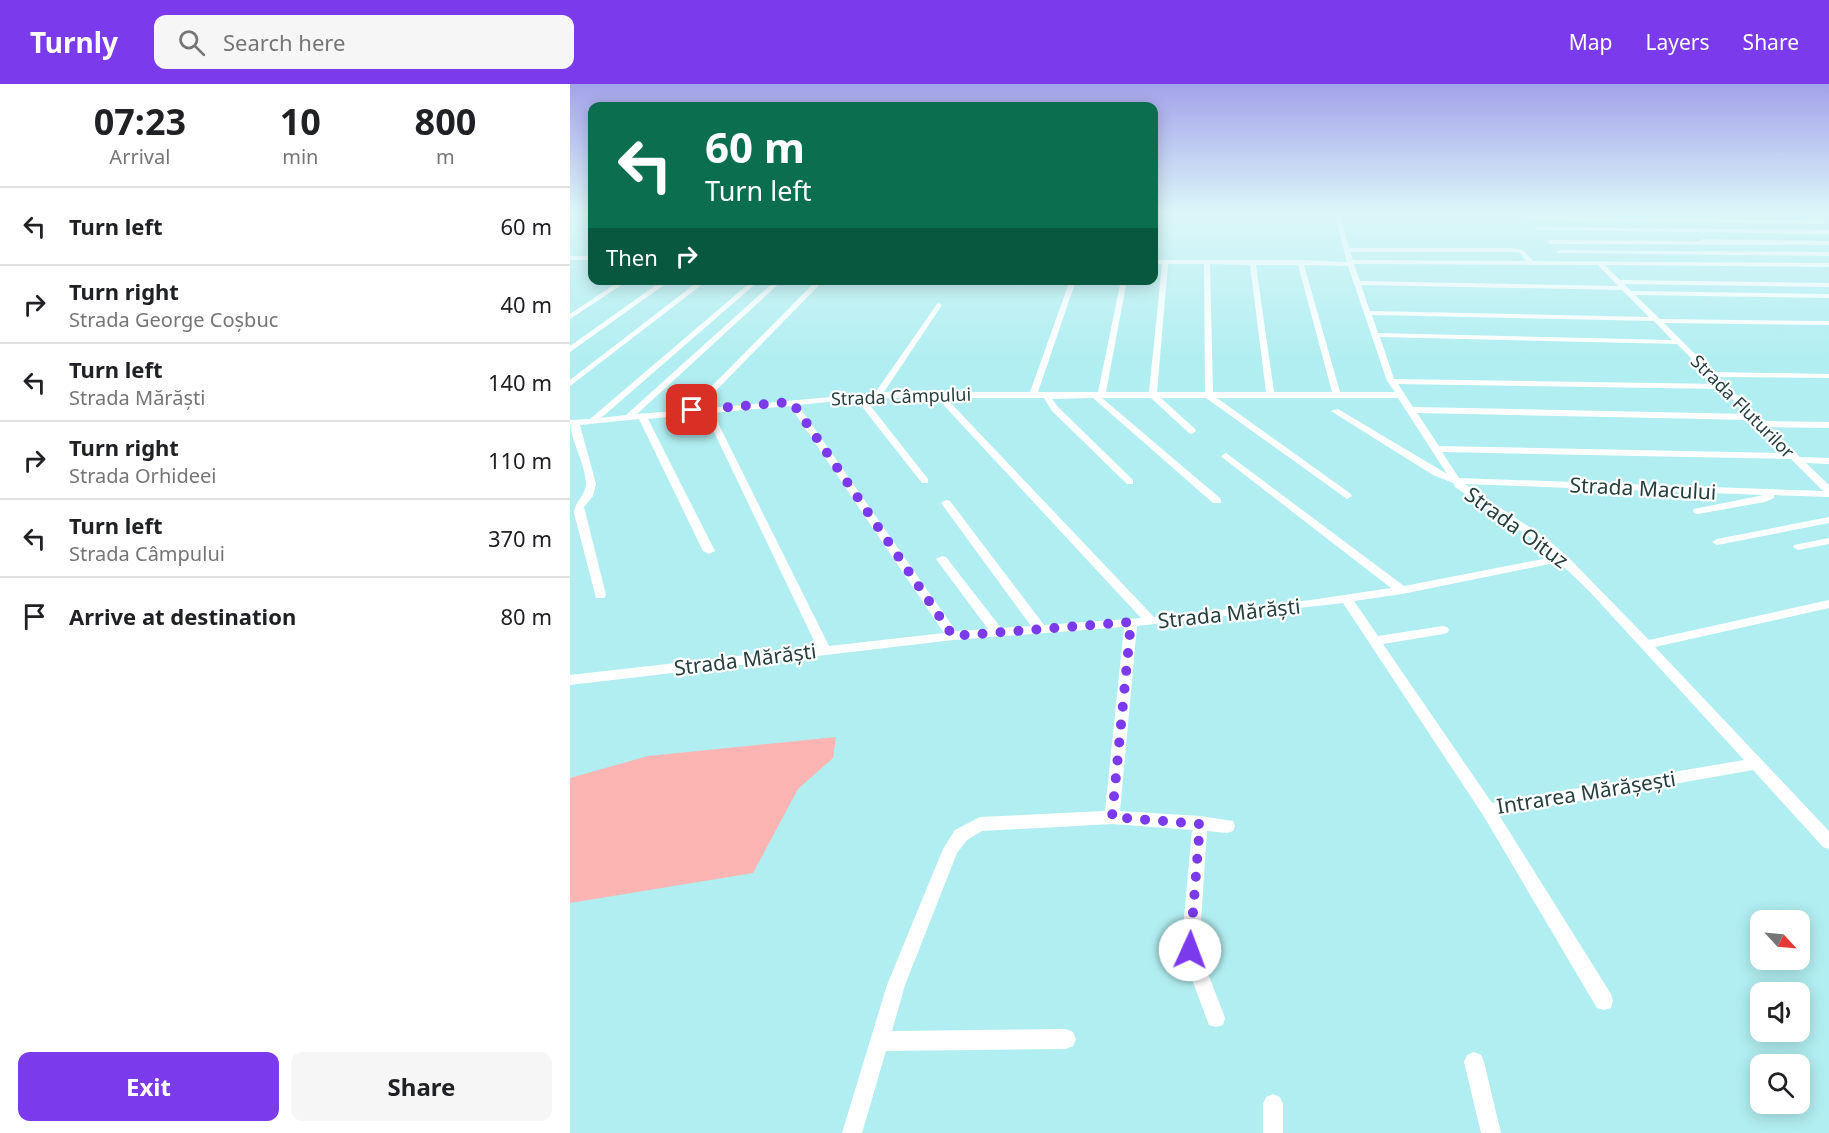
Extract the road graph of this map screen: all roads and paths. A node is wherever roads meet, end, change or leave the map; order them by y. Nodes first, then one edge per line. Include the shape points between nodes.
1 (1313, 261) edge
2 (1350, 261) edge
3 (1483, 261) edge
4 (1732, 261) edge
5 (1158, 262) edge
6 (1165, 262) junction
7 (1207, 262) junction
8 (1253, 262) junction
9 (1300, 262) junction
10 (1530, 262) joint
11 (1570, 263) joint
12 (1600, 264) junction
13 (1738, 265) junction
14 (1829, 265) edge
15 (1358, 283) junction
16 (618, 285) edge
17 (661, 285) edge
18 (699, 285) edge
19 (751, 285) edge
20 (774, 285) edge
21 (816, 285) edge
22 (1071, 285) edge
23 (1123, 285) edge
24 (1829, 285) edge
25 (1625, 288) junction
26 (1829, 296) edge
27 (939, 305) dead end
28 (1368, 313) junction
29 (570, 316) edge
30 (1658, 320) junction
31 (1829, 323) edge
32 (1375, 335) junction
33 (1679, 342) junction
34 (570, 350) edge
35 (1712, 374) junction
36 (1829, 376) edge
37 (1391, 381) junction
38 (570, 384) edge
39 (1725, 387) junction
40 (937, 393) junction
41 (1034, 393) junction
42 (1049, 393) junction
43 (1099, 394) junction
44 (878, 395) junction
45 (1153, 395) junction
46 (1270, 395) junction
47 (1337, 395) junction
48 (1400, 395) junction
49 (858, 396) junction
50 (1209, 396) junction
51 (792, 402) junction
52 (707, 409) junction
53 (692, 410) junction
54 (1411, 410) junction
55 (1335, 411) dead end
56 (642, 416) junction
57 (629, 417) junction
58 (592, 421) junction
59 (1759, 421) junction
60 (573, 423) edge
61 (1829, 425) edge
62 (1192, 431) dead end
63 (1436, 448) junction
64 (1226, 456) dead end
65 (1796, 458) junction
66 (1829, 460) edge
67 (925, 481) dead end
68 (1456, 481) junction
69 (1130, 482) dead end
70 (1776, 493) junction
71 (1829, 493) edge
72 (1347, 496) dead end
73 (1217, 501) dead end
74 (946, 503) dead end
75 (1698, 511) dead end
76 (1829, 520) edge
77 (1829, 540) edge
78 (1717, 542) dead end
79 (1798, 547) dead end
80 (709, 551) dead end
81 (1563, 558) junction
82 (942, 559) dead end
83 (1402, 590) junction
84 (600, 595) dead end
85 (1346, 599) junction
86 (1829, 604) edge
87 (1151, 621) junction
88 (1131, 622) junction
89 (1040, 628) junction
90 (1443, 630) dead end
91 (997, 632) junction
92 (953, 636) junction
93 (1375, 642) junction
94 (1645, 645) junction
95 (825, 650) junction
96 (570, 680) edge
97 (1756, 764) junction
98 (1488, 810) junction
99 (1112, 817) junction
100 (1200, 824) junction
101 (1227, 826) dead end
102 (1829, 842) edge
103 (1604, 1001) dead end
104 (1216, 1018) dead end
105 (1066, 1039) dead end
106 (879, 1041) junction
107 (1474, 1062) dead end
108 (1273, 1104) dead end
109 (852, 1133) edge
110 (1273, 1133) edge
111 (1491, 1133) edge

1 - 9 street
2 - 15 street, Strada Oituz
3 - 10 street
4 - 13 street
5 - 6 street
6 - 7 street
6 - 45 street
7 - 8 street
7 - 50 street
8 - 9 street
8 - 46 street
9 - 47 street
10 - 11 street
11 - 12 street
12 - 13 street
12 - 25 street, Strada Fluturilor
13 - 14 street
15 - 25 street
15 - 28 street, Strada Oituz
16 - 29 street
17 - 34 street
18 - 38 street
19 - 58 street
20 - 57 street
21 - 53 street
22 - 41 street
23 - 43 street
24 - 25 street
25 - 26 street
25 - 30 street, Strada Fluturilor
27 - 44 street
28 - 30 street
28 - 32 street, Strada Oituz
30 - 31 street, Strada Fluturilor
30 - 33 street, Strada Fluturilor
32 - 33 street
32 - 37 street, Strada Oituz
33 - 35 street, Strada Fluturilor
35 - 36 street
35 - 39 street, Strada Fluturilor
37 - 39 street
37 - 48 street, Strada Oituz
39 - 59 street, Strada Fluturilor
40 - 41 street, Strada Câmpului
40 - 44 street, Strada Câmpului
40 - 87 street
41 - 42 street, Strada Câmpului
42 - 43 street, Strada Câmpului
42 - 69 street via 1048,399 1055,409
43 - 45 street, Strada Câmpului
43 - 73 street via 1097,398
44 - 49 street, Strada Câmpului
45 - 50 street, Strada Câmpului
45 - 62 street
46 - 47 street, Strada Câmpului
46 - 50 street, Strada Câmpului
47 - 48 street, Strada Câmpului
48 - 54 street, Strada Oituz
49 - 51 street, Strada Câmpului
49 - 67 street
50 - 72 street
51 - 52 street, Strada Câmpului
51 - 92 street
52 - 53 street, Strada Câmpului
52 - 95 street
53 - 56 street, Strada Câmpului
54 - 59 street
54 - 63 street, Strada Oituz
55 - 68 street via 1436,473
56 - 57 street, Strada Câmpului
56 - 80 street
57 - 58 street, Strada Câmpului
58 - 60 street, Strada Câmpului
59 - 61 street
59 - 65 street, Strada Fluturilor
60 - 84 street via 591,484 579,513
63 - 65 street
63 - 68 street, Strada Oituz
64 - 83 street
65 - 66 street
65 - 71 street, Strada Fluturilor
68 - 70 street, Strada Macului
68 - 81 street, Strada Oituz
70 - 71 street, Strada Macului
70 - 75 street via 1761,500
74 - 89 street
76 - 78 street
77 - 79 street
81 - 83 street, Strada Mărăști
81 - 94 street, Strada Oituz
82 - 91 street
83 - 85 street, Strada Mărăști
85 - 87 street, Strada Mărăști
85 - 93 street, Intrarea Mărășești
86 - 94 street
87 - 88 street, Strada Mărăști
88 - 89 street, Strada Mărăști
88 - 99 street
89 - 91 street, Strada Mărăști
90 - 93 street
91 - 92 street, Strada Mărăști
92 - 95 street, Strada Mărăști
93 - 98 street, Intrarea Mărășești
94 - 97 street, Strada Oituz
95 - 96 street, Strada Mărăști
97 - 98 street, Intrarea Mărășești
97 - 102 street, Strada Oituz
98 - 103 street
99 - 100 street
99 - 106 street via 980,824 961,835 951,849 896,984
100 - 101 street
100 - 104 street via 1190,950
105 - 106 street
106 - 109 street
107 - 111 street
108 - 110 street

